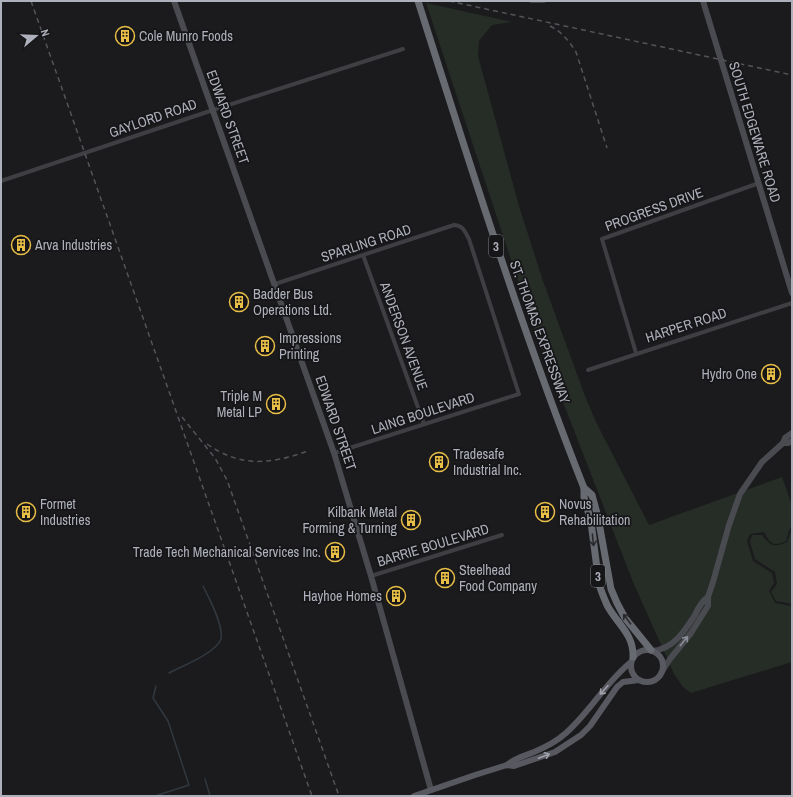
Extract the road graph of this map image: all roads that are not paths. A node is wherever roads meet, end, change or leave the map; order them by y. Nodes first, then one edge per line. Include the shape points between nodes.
1 (174, 1) edge
2 (418, 1) edge
3 (531, 1) edge
4 (544, 1) edge
5 (703, 1) edge
6 (404, 49) dead end
7 (213, 110) junction
8 (1, 181) edge
9 (759, 183) junction
10 (363, 255) junction
11 (275, 284) junction
12 (792, 293) edge
13 (792, 303) edge
14 (636, 353) junction
15 (588, 370) dead end
16 (520, 394) joint
17 (424, 424) junction
18 (792, 433) edge
19 (792, 441) edge
20 (783, 443) junction
21 (334, 453) junction
22 (584, 488) junction
23 (502, 535) dead end
24 (371, 576) junction
25 (708, 597) junction
26 (652, 651) junction
27 (632, 660) junction
28 (661, 673) junction
29 (639, 680) junction
30 (507, 765) junction
31 (431, 790) junction
32 (414, 796) edge

1 - 7 street, EDWARD STREET
2 - 22 highway, ST. THOMAS EXPRESSWAY / 3 via 506,276
3 - 4 street
5 - 9 street, SOUTH EDGEWARE ROAD
6 - 7 street, GAYLORD ROAD
7 - 8 street, GAYLORD ROAD
7 - 11 street, EDWARD STREET
9 - 12 street, SOUTH EDGEWARE ROAD
9 - 14 street, PROGRESS DRIVE via 602,239
10 - 11 street, SPARLING ROAD
10 - 16 street, SPARLING ROAD via 454,225 464,229
10 - 17 street, ANDERSON AVENUE
11 - 21 street, EDWARD STREET
13 - 14 street, HARPER ROAD
14 - 15 street, HARPER ROAD
16 - 17 street, LAING BOULEVARD
17 - 21 street, LAING BOULEVARD
18 - 20 street
19 - 20 street
20 - 25 street via 762,462 740,494
21 - 24 street, EDWARD STREET
26 -> 22 highway, ST. THOMAS EXPRESSWAY / 3 via 625,618 617,603 592,495
22 -> 27 highway, ST. THOMAS EXPRESSWAY / 3 via 584,497 592,522 599,584 607,605 629,637 633,650
23 - 24 street, BARRIE BOULEVARD
24 - 31 street, EDWARD STREET
25 - 26 street via 676,642 664,649
28 -> 25 street via 704,613 708,606
26 - 27 main road via 641,650
26 - 28 main road via 660,657
27 - 29 main road via 632,672
27 -> 30 main road via 566,733 556,741
28 - 29 main road via 649,682
30 -> 29 main road via 525,763 568,745 590,726 617,687 623,682
30 - 31 main road
31 - 32 main road

